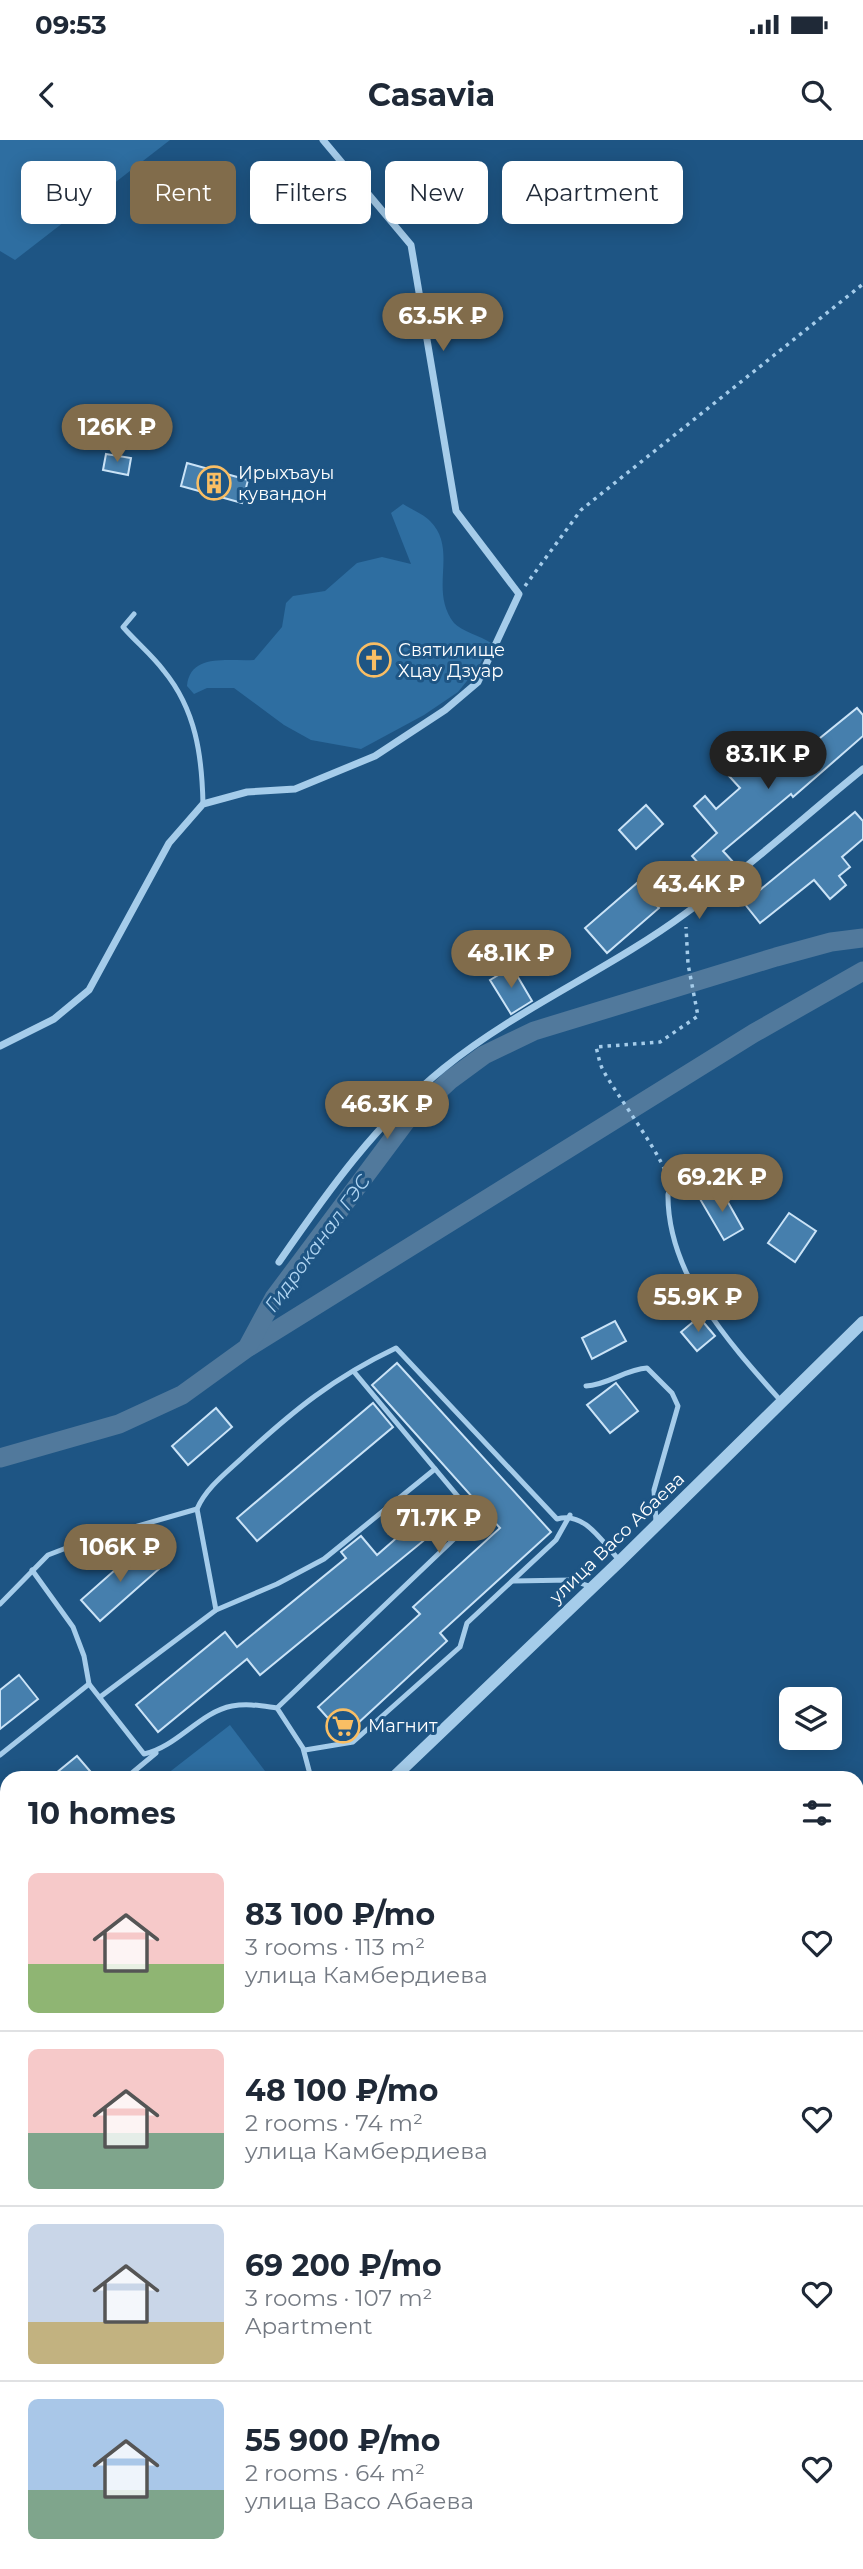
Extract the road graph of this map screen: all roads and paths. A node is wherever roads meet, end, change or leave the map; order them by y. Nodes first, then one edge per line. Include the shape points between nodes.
1 (323, 140) edge
2 (863, 284) edge
3 (519, 594) junction
4 (134, 614) dead end
5 (863, 769) edge
6 (203, 804) junction
7 (685, 914) junction
8 (0, 1046) edge
9 (667, 1195) joint
10 (279, 1262) dead end
11 (863, 1322) edge
12 (355, 1373) junction
13 (586, 1386) dead end
14 (782, 1401) junction
15 (435, 1469) junction
16 (197, 1509) junction
17 (570, 1515) junction
18 (656, 1525) junction
19 (620, 1561) junction
20 (32, 1570) junction
21 (513, 1581) junction
22 (592, 1587) junction
23 (0, 1604) edge
24 (216, 1610) junction
25 (89, 1684) junction
26 (100, 1697) junction
27 (277, 1708) junction
28 (303, 1748) junction
29 (159, 1751) junction
30 (0, 1755) edge
31 (135, 1771) edge
32 (309, 1771) edge
33 (400, 1771) edge

1 - 3 street via 411,246 456,511
2 - 3 path via 581,510
3 - 6 street via 478,682 398,741 375,756 295,789 247,792
4 - 6 lane via 123,627 165,672 189,715 202,755
5 - 7 street
6 - 8 street via 169,843 89,990 54,1019
7 - 9 path via 698,1016 660,1042 596,1047 602,1068 670,1179
7 - 10 street via 445,1067 395,1111 338,1177
9 - 14 lane via 667,1224 705,1311
11 - 14 street, улица Васо Абаева
12 - 15 lane
12 - 16 lane via 327,1385 297,1407 217,1480
12 - 17 lane via 396,1348 557,1519
13 - 18 lane via 647,1368 672,1393 678,1406 654,1490
14 - 18 street, улица Васо Абаева
15 - 24 lane via 324,1559
15 - 27 lane via 476,1518
16 - 20 lane via 66,1547
16 - 24 lane
17 - 19 lane via 581,1519
17 - 21 lane via 556,1540
18 - 19 street, улица Васо Абаева
19 - 22 street, улица Васо Абаева
20 - 23 lane
20 - 25 lane via 73,1627
21 - 22 lane via 571,1580
21 - 28 lane via 467,1623 460,1647 353,1742 306,1752
22 - 33 street, улица Васо Абаева
24 - 26 lane
25 - 26 lane
25 - 30 lane
26 - 29 lane via 144,1754
27 - 28 lane
27 - 29 lane via 229,1706
28 - 32 lane
29 - 31 lane

